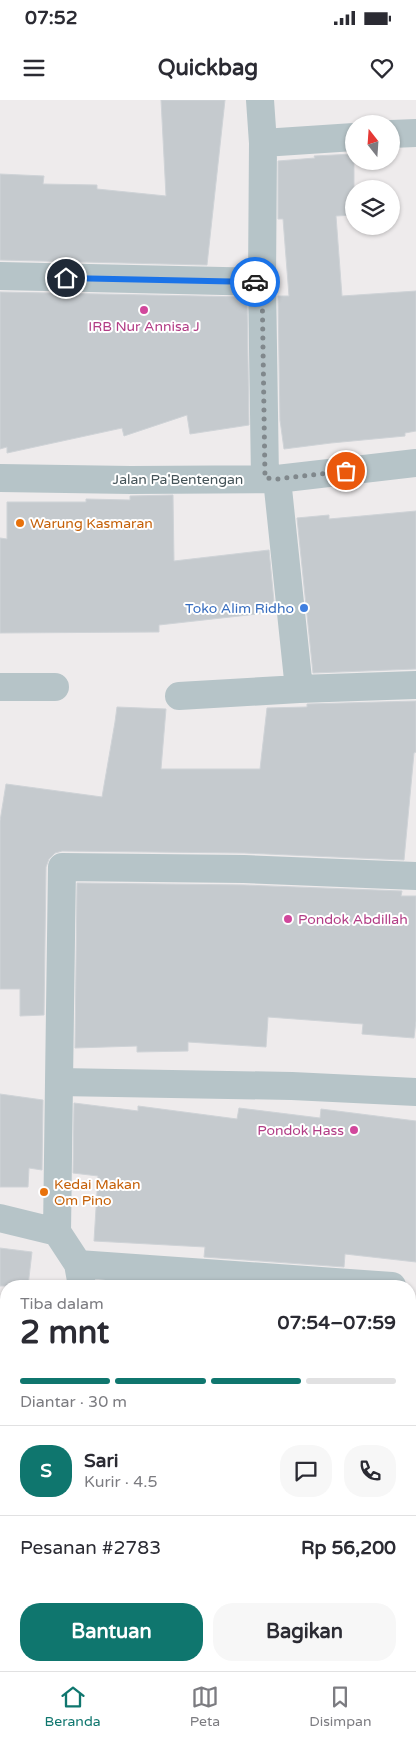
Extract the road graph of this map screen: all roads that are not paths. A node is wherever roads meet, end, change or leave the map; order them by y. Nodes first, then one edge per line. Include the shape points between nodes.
1 (260, 100) edge
2 (416, 133) edge
3 (400, 134) edge
4 (345, 138) edge
5 (263, 143) junction
6 (0, 276) edge
7 (262, 282) junction
8 (416, 463) edge
9 (0, 478) edge
10 (271, 479) junction
11 (416, 685) edge
12 (0, 687) edge
13 (55, 687) dead end
14 (298, 689) junction
15 (179, 696) dead end
16 (416, 876) edge
17 (59, 1082) junction
18 (416, 1092) edge
19 (0, 1218) edge
20 (57, 1232) junction
21 (80, 1275) edge
22 (222, 1280) edge

1 - 5 street
2 - 3 street
4 - 5 street
5 - 7 street
6 - 7 street
7 - 10 street
8 - 10 street, Jalan Pa'Bentengan
9 - 10 street, Jalan Pa'Bentengan
10 - 14 street
11 - 14 street
12 - 13 street
14 - 15 street
16 - 17 street via 244,869 62,867
17 - 18 street via 292,1086
17 - 20 street
19 - 20 street
20 - 21 street
21 - 22 street

